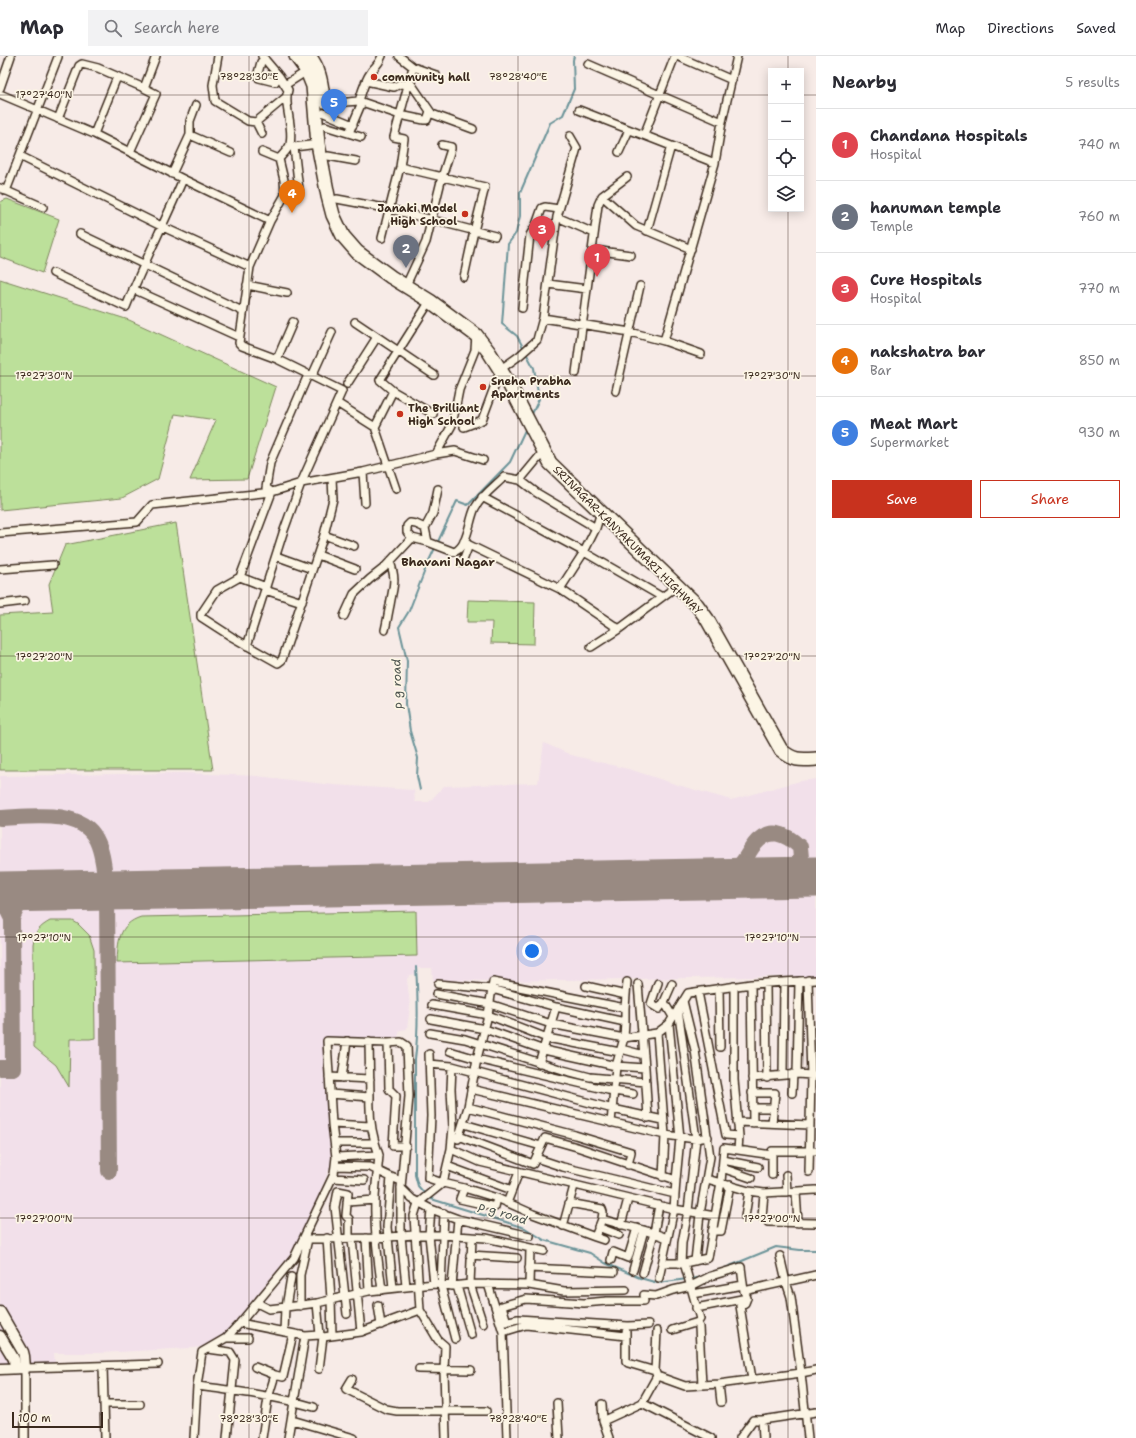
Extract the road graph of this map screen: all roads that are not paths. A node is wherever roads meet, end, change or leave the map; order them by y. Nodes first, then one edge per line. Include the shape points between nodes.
1 (11, 56) edge
2 (156, 56) edge
3 (218, 56) edge
4 (296, 56) edge
5 (382, 56) edge
6 (399, 56) edge
7 (676, 56) edge
8 (737, 56) edge
9 (58, 57) dead end
10 (263, 58) edge
11 (313, 62) edge
12 (588, 64) dead end
13 (413, 67) junction
14 (436, 75) dead end
15 (279, 76) junction
16 (117, 77) junction
17 (732, 80) junction
18 (366, 81) junction
19 (409, 84) junction
20 (285, 85) junction
21 (0, 88) edge
22 (144, 88) junction
23 (0, 94) edge
24 (660, 96) junction
25 (285, 98) junction
26 (361, 101) junction
27 (196, 105) dead end
28 (37, 110) junction
29 (579, 110) dead end
30 (430, 112) junction
31 (324, 115) junction
32 (400, 115) junction
33 (58, 118) junction
34 (256, 122) junction
35 (722, 122) junction
36 (353, 125) junction
37 (473, 129) dead end
38 (629, 130) junction
39 (349, 133) junction
40 (94, 134) junction
41 (262, 134) dead end
42 (190, 135) junction
43 (644, 135) junction
44 (361, 136) dead end
45 (570, 136) dead end
46 (318, 144) junction
47 (442, 145) dead end
48 (292, 146) junction
49 (671, 146) junction
50 (130, 152) junction
51 (262, 152) dead end
52 (619, 152) dead end
53 (231, 153) dead end
54 (20, 156) junction
55 (328, 156) junction
56 (279, 159) junction
57 (356, 161) dead end
58 (715, 163) junction
59 (400, 167) junction
60 (172, 174) junction
61 (442, 177) junction
62 (628, 177) dead end
63 (183, 180) junction
64 (3, 189) edge
65 (285, 194) junction
66 (602, 196) junction
67 (337, 199) junction
68 (43, 207) dead end
69 (390, 209) junction
70 (559, 209) junction
71 (557, 217) junction
72 (431, 220) junction
73 (270, 221) junction
74 (163, 227) junction
75 (474, 231) junction
76 (646, 231) junction
77 (594, 233) junction
78 (80, 234) dead end
79 (495, 236) dead end
80 (382, 238) dead end
81 (691, 249) junction
82 (593, 250) junction
83 (631, 255) dead end
84 (144, 264) junction
85 (250, 267) junction
86 (53, 273) dead end
87 (464, 277) dead end
88 (408, 281) junction
89 (548, 284) junction
90 (247, 285) junction
91 (640, 286) dead end
92 (133, 289) junction
93 (587, 289) junction
94 (287, 293) dead end
95 (430, 301) junction
96 (522, 308) dead end
97 (242, 311) junction
98 (543, 318) junction
99 (293, 322) dead end
100 (354, 322) dead end
101 (583, 325) junction
102 (332, 332) dead end
103 (630, 332) junction
104 (476, 335) junction
105 (239, 337) junction
106 (377, 337) junction
107 (664, 341) junction
108 (398, 351) junction
109 (701, 354) dead end
110 (278, 359) junction
111 (503, 368) junction
112 (576, 373) dead end
113 (310, 375) junction
114 (434, 375) dead end
115 (346, 384) dead end
116 (393, 391) junction
117 (616, 391) dead end
118 (337, 403) junction
119 (433, 414) dead end
120 (375, 426) junction
121 (464, 427) dead end
122 (537, 430) junction
123 (544, 451) junction
124 (436, 454) junction
125 (483, 460) dead end
126 (388, 465) junction
127 (363, 472) junction
128 (332, 478) junction
129 (520, 480) junction
130 (301, 483) junction
131 (396, 489) dead end
132 (438, 489) dead end
133 (272, 492) junction
134 (482, 497) junction
135 (365, 503) dead end
136 (601, 512) junction
137 (424, 528) junction
138 (596, 528) junction
139 (0, 533) edge
140 (324, 535) junction
141 (412, 538) junction
142 (428, 542) junction
143 (467, 543) junction
144 (354, 546) dead end
145 (584, 552) junction
146 (318, 555) junction
147 (276, 556) junction
148 (390, 562) junction
149 (462, 563) dead end
150 (53, 565) dead end
151 (355, 568) dead end
152 (0, 569) edge
153 (312, 569) junction
154 (240, 577) junction
155 (677, 586) junction
156 (266, 589) junction
157 (560, 589) junction
158 (662, 597) junction
159 (25, 601) dead end
160 (302, 602) junction
161 (0, 604) edge
162 (344, 616) dead end
163 (619, 628) junction
164 (385, 630) dead end
165 (247, 646) junction
166 (591, 647) dead end
167 (816, 750) edge
168 (816, 759) edge
169 (808, 980) junction
170 (816, 980) edge
171 (799, 981) junction
172 (627, 982) dead end
173 (784, 982) junction
174 (658, 983) dead end
175 (766, 983) junction
176 (438, 984) dead end
177 (638, 984) dead end
178 (672, 984) dead end
179 (751, 984) junction
180 (586, 986) dead end
181 (734, 986) junction
182 (719, 988) junction
183 (492, 989) junction
184 (698, 992) junction
185 (436, 994) dead end
186 (626, 995) junction
187 (683, 1001) junction
188 (664, 1002) junction
189 (432, 1004) dead end
190 (490, 1004) junction
191 (556, 1007) junction
192 (625, 1008) junction
193 (678, 1009) junction
194 (488, 1015) junction
195 (673, 1017) junction
196 (431, 1019) dead end
197 (625, 1022) junction
198 (551, 1024) junction
199 (669, 1024) junction
200 (485, 1029) junction
201 (430, 1033) dead end
202 (657, 1033) junction
203 (643, 1036) junction
204 (547, 1038) junction
205 (624, 1038) junction
206 (347, 1041) junction
207 (369, 1042) junction
208 (388, 1043) junction
209 (481, 1044) junction
210 (720, 1047) dead end
211 (621, 1049) junction
212 (544, 1050) junction
213 (450, 1051) dead end
214 (429, 1054) dead end
215 (644, 1055) junction
216 (477, 1059) junction
217 (539, 1063) junction
218 (430, 1064) junction
219 (452, 1066) junction
220 (616, 1066) junction
221 (645, 1068) junction
222 (474, 1072) junction
223 (795, 1074) junction
224 (783, 1075) junction
225 (814, 1075) edge
226 (330, 1077) junction
227 (342, 1078) junction
228 (752, 1078) junction
229 (768, 1078) junction
230 (370, 1079) junction
231 (616, 1080) junction
232 (646, 1082) junction
233 (471, 1089) junction
234 (615, 1091) junction
235 (752, 1093) junction
236 (792, 1093) dead end
237 (330, 1094) junction
238 (633, 1094) dead end
239 (370, 1096) junction
240 (468, 1107) junction
241 (752, 1108) junction
242 (774, 1108) junction
243 (613, 1109) junction
244 (648, 1118) junction
245 (663, 1120) junction
246 (737, 1122) junction
247 (611, 1123) junction
248 (753, 1123) junction
249 (772, 1123) junction
250 (332, 1124) junction
251 (464, 1124) junction
252 (810, 1125) junction
253 (371, 1126) junction
254 (665, 1135) junction
255 (726, 1135) junction
256 (459, 1136) junction
257 (739, 1136) junction
258 (708, 1137) junction
259 (680, 1138) junction
260 (696, 1139) junction
261 (334, 1143) junction
262 (374, 1143) junction
263 (406, 1146) junction
264 (541, 1146) junction
265 (724, 1148) junction
266 (451, 1150) junction
267 (738, 1150) junction
268 (813, 1151) edge
269 (379, 1155) junction
270 (772, 1155) junction
271 (336, 1157) junction
272 (536, 1158) junction
273 (723, 1160) junction
274 (628, 1165) junction
275 (336, 1166) junction
276 (447, 1166) junction
277 (758, 1167) dead end
278 (722, 1168) junction
279 (378, 1171) junction
280 (519, 1172) junction
281 (809, 1172) dead end
282 (786, 1174) dead end
283 (772, 1175) dead end
284 (391, 1177) junction
285 (663, 1177) junction
286 (333, 1178) junction
287 (751, 1178) dead end
288 (364, 1180) dead end
289 (676, 1180) junction
290 (707, 1180) junction
291 (721, 1182) junction
292 (443, 1183) junction
293 (401, 1184) junction
294 (730, 1185) junction
295 (574, 1186) junction
296 (464, 1188) junction
297 (512, 1190) junction
298 (816, 1190) edge
299 (749, 1191) junction
300 (787, 1192) junction
301 (796, 1192) junction
302 (764, 1193) junction
303 (675, 1194) junction
304 (498, 1198) junction
305 (628, 1199) junction
306 (375, 1200) junction
307 (421, 1201) junction
308 (347, 1202) junction
309 (507, 1203) junction
310 (569, 1203) junction
311 (659, 1205) junction
312 (431, 1209) junction
313 (674, 1209) junction
314 (688, 1211) junction
315 (444, 1214) junction
316 (700, 1214) junction
317 (715, 1216) junction
318 (745, 1217) dead end
319 (762, 1217) dead end
320 (458, 1219) junction
321 (602, 1219) junction
322 (768, 1222) dead end
323 (798, 1223) junction
324 (816, 1223) edge
325 (621, 1225) junction
326 (563, 1226) junction
327 (598, 1227) junction
328 (641, 1229) junction
329 (712, 1231) junction
330 (654, 1233) junction
331 (414, 1235) junction
332 (428, 1235) junction
333 (619, 1235) dead end
334 (401, 1236) junction
335 (442, 1236) junction
336 (530, 1236) dead end
337 (457, 1237) junction
338 (596, 1237) junction
339 (306, 1238) junction
340 (327, 1238) junction
341 (338, 1238) junction
342 (350, 1238) junction
343 (366, 1238) junction
344 (376, 1238) junction
345 (387, 1238) junction
346 (472, 1238) junction
347 (667, 1238) junction
348 (604, 1240) dead end
349 (530, 1249) junction
350 (544, 1251) dead end
351 (470, 1255) junction
352 (780, 1256) dead end
353 (517, 1258) dead end
354 (611, 1260) dead end
355 (695, 1261) junction
356 (663, 1263) junction
357 (682, 1264) junction
358 (529, 1268) junction
359 (633, 1270) dead end
360 (614, 1272) dead end
361 (643, 1273) dead end
362 (816, 1275) edge
363 (291, 1277) dead end
364 (659, 1278) dead end
365 (786, 1282) junction
366 (470, 1284) junction
367 (488, 1284) junction
368 (418, 1285) junction
369 (438, 1285) junction
370 (529, 1285) junction
371 (406, 1286) junction
372 (454, 1286) junction
373 (691, 1286) junction
374 (393, 1288) junction
375 (382, 1290) junction
376 (626, 1290) dead end
377 (369, 1291) junction
378 (745, 1292) junction
379 (357, 1293) junction
380 (693, 1294) junction
381 (345, 1296) junction
382 (331, 1299) junction
383 (257, 1303) junction
384 (317, 1303) junction
385 (378, 1305) dead end
386 (300, 1306) junction
387 (286, 1307) junction
388 (696, 1308) junction
389 (420, 1310) junction
390 (0, 1312) edge
391 (347, 1314) dead end
392 (504, 1322) junction
393 (240, 1323) junction
394 (483, 1324) dead end
395 (381, 1325) junction
396 (648, 1325) dead end
397 (628, 1326) junction
398 (699, 1327) dead end
399 (672, 1330) dead end
400 (657, 1331) dead end
401 (284, 1332) junction
402 (361, 1332) junction
403 (503, 1332) junction
404 (292, 1334) junction
405 (471, 1335) dead end
406 (0, 1336) edge
407 (305, 1336) junction
408 (322, 1336) junction
409 (332, 1336) junction
410 (626, 1336) junction
411 (226, 1338) junction
412 (248, 1338) dead end
413 (455, 1339) dead end
414 (208, 1349) junction
415 (158, 1364) dead end
416 (103, 1366) junction
417 (255, 1367) dead end
418 (0, 1368) edge
419 (20, 1368) junction
420 (319, 1369) dead end
421 (420, 1369) dead end
422 (444, 1370) junction
423 (472, 1370) dead end
424 (816, 1370) edge
425 (801, 1373) junction
426 (656, 1374) junction
427 (275, 1375) junction
428 (352, 1379) dead end
429 (752, 1379) junction
430 (719, 1384) junction
431 (702, 1385) junction
432 (197, 1386) junction
433 (232, 1390) junction
434 (268, 1398) junction
435 (294, 1402) junction
436 (721, 1402) dead end
437 (557, 1403) dead end
438 (642, 1403) junction
439 (104, 1404) junction
440 (140, 1404) dead end
441 (602, 1404) dead end
442 (314, 1407) dead end
443 (445, 1410) junction
444 (486, 1411) dead end
445 (816, 1412) edge
446 (805, 1414) junction
447 (292, 1420) junction
448 (762, 1420) junction
449 (603, 1421) junction
450 (341, 1436) edge
451 (26, 1438) edge
452 (105, 1438) edge
453 (194, 1438) edge
454 (227, 1438) edge
455 (262, 1438) edge
456 (288, 1438) edge
457 (354, 1438) edge
458 (446, 1438) edge
459 (507, 1438) edge
460 (559, 1438) edge
461 (609, 1438) edge
462 (711, 1438) edge
463 (740, 1438) edge
464 (763, 1438) edge
465 (808, 1438) edge

1 - 21 street
2 - 22 street
3 - 34 street via 213,85 215,101 248,121
4 - 11 highway, SRINAGAR-KANYAKUMARI HIGHWAY
5 - 18 street
6 - 13 street
7 - 17 street
7 - 24 street
8 - 17 street
9 - 28 street
10 - 15 street
10 - 15 street via 258,72 259,78 275,82
11 - 20 street
11 - 31 highway, SRINAGAR-KANYAKUMARI HIGHWAY via 322,86
11 - 46 highway, SRINAGAR-KANYAKUMARI HIGHWAY
12 - 24 street
13 - 14 street
13 - 19 street
15 - 20 street
16 - 22 street
16 - 33 street via 86,65 79,66
16 - 40 street
17 - 35 street
18 - 19 street via 394,87
18 - 26 street
19 - 30 street
19 - 32 street
20 - 25 street via 288,90
22 - 50 street via 156,94
23 - 28 street
24 - 35 street
24 - 43 street
25 - 34 street
25 - 48 street via 291,121
26 - 31 street via 343,101 333,105
26 - 32 street
26 - 36 street
27 - 42 street via 190,121
28 - 33 street
28 - 54 street
29 - 38 street
30 - 32 street via 427,120
30 - 37 street
31 - 36 street
31 - 39 street
31 - 55 highway, SRINAGAR-KANYAKUMARI HIGHWAY
32 - 59 street via 394,137 404,139
33 - 40 street
34 - 41 street
35 - 58 street
36 - 39 street
38 - 43 street
38 - 52 street
39 - 44 street
40 - 50 street
42 - 53 street
42 - 60 street
43 - 49 street
45 - 70 street via 577,148
46 - 48 street
46 - 95 highway, SRINAGAR-KANYAKUMARI HIGHWAY via 333,215 343,236 361,255
47 - 61 street via 451,147
48 - 56 street
48 - 65 street via 299,190 297,194
49 - 58 street
49 - 76 street
50 - 60 street
51 - 56 street
54 - 64 street
54 - 74 street
55 - 57 street
55 - 67 highway, SRINAGAR-KANYAKUMARI HIGHWAY
56 - 65 street
58 - 81 street
59 - 61 street
59 - 69 street
60 - 63 street
61 - 72 street
61 - 75 street via 485,187
62 - 66 street
63 - 73 street
63 - 74 street
64 - 68 street
65 - 73 street
66 - 76 street via 636,226
66 - 77 street via 598,205
67 - 69 street
67 - 88 highway, SRINAGAR-KANYAKUMARI HIGHWAY via 348,231 360,245
69 - 72 street
69 - 80 street
70 - 71 street
70 - 96 street via 542,208 530,235
71 - 77 street
71 - 89 street
72 - 75 street
72 - 88 street via 426,242
73 - 85 street
74 - 84 street
74 - 85 street
75 - 79 street
75 - 87 street
76 - 81 street
77 - 82 street
78 - 84 street
81 - 107 street
82 - 83 street
82 - 93 street
84 - 92 street
84 - 97 street
85 - 90 street
86 - 92 street via 126,307
88 - 111 highway, SRINAGAR-KANYAKUMARI HIGHWAY via 437,298 476,327
89 - 93 street
89 - 98 street
90 - 94 street
90 - 97 street
91 - 103 street
92 - 105 street
93 - 101 street
95 - 104 highway, SRINAGAR-KANYAKUMARI HIGHWAY
95 - 108 street
97 - 105 street
98 - 101 street
98 - 111 street via 537,340
99 - 110 street
100 - 106 street
101 - 103 street
101 - 112 street
102 - 113 street
103 - 107 street
103 - 117 street
104 - 111 highway, SRINAGAR-KANYAKUMARI HIGHWAY
104 - 124 street via 475,350 459,390 452,425
105 - 110 street via 242,346
106 - 108 street
106 - 115 street
107 - 109 street
108 - 114 street
108 - 116 street via 380,380
110 - 113 street
111 - 121 street via 482,420
111 - 122 highway, SRINAGAR-KANYAKUMARI HIGHWAY
113 - 118 street via 342,391
113 - 133 street via 270,463 266,488
116 - 119 street
116 - 120 street
118 - 120 street
118 - 130 street
120 - 126 street
122 - 123 highway, SRINAGAR-KANYAKUMARI HIGHWAY
122 - 167 highway, SRINAGAR-KANYAKUMARI HIGHWAY via 556,458 702,600 787,745 798,752
123 - 129 street
123 - 136 highway, SRINAGAR-KANYAKUMARI HIGHWAY via 550,463
124 - 125 street via 455,452
124 - 126 street
126 - 127 street
126 - 131 street
127 - 128 street
127 - 135 street
128 - 130 street
128 - 140 street via 333,499
129 - 134 street via 504,477
129 - 138 street
130 - 133 street
130 - 147 street
132 - 137 street via 433,513
133 - 139 street via 152,505 138,522
133 - 154 street
134 - 143 street via 474,509
134 - 145 street
136 - 138 street
136 - 155 highway, SRINAGAR-KANYAKUMARI HIGHWAY
137 - 141 street via 410,523 407,532
137 - 142 street
138 - 145 street
140 - 144 street
140 - 146 street
141 - 142 street
141 - 148 street
142 - 143 street via 454,552
143 - 149 street
143 - 157 street
145 - 157 street
145 - 158 street
146 - 151 street
146 - 153 street
147 - 153 street
147 - 156 street
148 - 162 street via 354,594
148 - 164 street via 394,573 394,588
150 - 152 street
153 - 160 street
154 - 156 street
154 - 165 street via 217,590 200,614
155 - 158 street
155 - 168 highway, SRINAGAR-KANYAKUMARI HIGHWAY via 697,605 707,619 781,750 796,760
156 - 160 street
156 - 165 street
157 - 163 street
158 - 163 street
159 - 161 street
160 - 165 street via 282,660 278,662
163 - 166 street
169 - 170 street
169 - 171 street
169 - 225 street
171 - 173 street
171 - 223 street
172 - 186 street
173 - 175 street
173 - 224 street
174 - 188 street via 651,1004 659,1009
175 - 179 street
175 - 229 street
176 - 183 street
177 - 203 street
178 - 188 street
179 - 181 street
179 - 228 street
180 - 186 street
181 - 182 street
181 - 246 street via 734,1080
182 - 184 street
182 - 210 street
183 - 190 street
183 - 191 street
183 - 192 street via 493,982
184 - 187 street via 688,993
184 - 255 street
185 - 190 street
186 - 192 street
187 - 193 street
187 - 258 street via 695,1050
188 - 195 street
189 - 194 street
190 - 194 street
190 - 198 street
191 - 197 street
191 - 198 street
192 - 197 street
193 - 195 street
193 - 260 street
194 - 200 street
194 - 204 street
195 - 199 street
196 - 200 street
197 - 205 street
198 - 204 street
198 - 205 street
199 - 202 street
199 - 259 street
200 - 209 street
200 - 212 street
201 - 209 street
202 - 203 street
202 - 245 street
203 - 205 street
203 - 215 street
204 - 211 street via 620,1052
204 - 212 street
205 - 211 street
206 - 207 street
206 - 226 street via 327,1041
206 - 227 street
207 - 208 street
207 - 230 street
208 - 263 street via 389,1088 396,1096 392,1146
208 - 263 street via 401,1042 407,1046 409,1096
209 - 216 street
209 - 217 street
211 - 215 street
211 - 220 street
212 - 217 street
212 - 220 street
213 - 216 street
214 - 218 street
215 - 221 street
216 - 222 street
216 - 234 street
217 - 231 street via 590,1077
218 - 219 street
218 - 292 street via 428,1178
219 - 222 street
219 - 266 street
220 - 221 street
220 - 231 street
221 - 232 street
222 - 233 street
222 - 243 street
223 - 224 street
223 - 225 street
223 - 236 street
224 - 229 street
225 - 252 street
226 - 227 street
226 - 237 street
227 - 230 street
228 - 229 street
228 - 235 street
230 - 239 street
231 - 232 street
231 - 234 street
232 - 244 street
233 - 240 street
233 - 247 street
234 - 238 street
234 - 243 street
235 - 241 street
235 - 242 street via 775,1093
237 - 239 street
237 - 250 street
239 - 253 street
240 - 251 street
240 - 274 street via 631,1152
241 - 242 street
241 - 248 street
242 - 249 street
243 - 244 street
243 - 247 street
244 - 245 street
245 - 254 street
246 - 248 street
246 - 257 street
247 - 254 street
248 - 249 street
249 - 252 street
250 - 253 street
250 - 261 street
251 - 256 street
251 - 264 street
252 - 268 street
253 - 262 street
254 - 259 street
254 - 285 street
255 - 257 street
255 - 265 street
256 - 266 street
256 - 272 street via 533,1164
257 - 267 street
258 - 260 street
258 - 290 street via 710,1157
259 - 260 street
259 - 289 street
260 - 314 street
261 - 262 street
261 - 271 street
262 - 269 street
263 - 293 street
264 - 272 street
264 - 274 street via 544,1138
265 - 267 street
265 - 273 street
266 - 276 street
266 - 280 street via 480,1162
267 - 270 street
268 - 270 street via 772,1151
268 - 281 street
269 - 271 street
269 - 279 street
270 - 283 street
271 - 275 street
272 - 303 street
273 - 277 street
273 - 278 street
274 - 285 street
275 - 279 street via 370,1167
275 - 286 street
276 - 292 street
276 - 297 street
278 - 287 street
278 - 291 street
279 - 284 street
279 - 306 street
280 - 295 street
280 - 297 street
282 - 300 street
284 - 293 street
284 - 345 street
285 - 289 street
286 - 288 street
286 - 339 street
289 - 303 street
290 - 291 street
290 - 316 street
291 - 294 street
291 - 317 street
292 - 296 street
292 - 307 street
293 - 307 street via 412,1199
293 - 334 street
294 - 299 street
294 - 329 street via 721,1231
295 - 305 street
295 - 310 street
296 - 304 street
296 - 304 street via 460,1199 495,1208
297 - 309 street
298 - 301 street
299 - 302 street
299 - 318 street
300 - 301 street
300 - 302 street
301 - 323 street
302 - 319 street
303 - 313 street
304 - 309 street
305 - 311 street
305 - 325 street
306 - 308 street
306 - 344 street
307 - 312 street
307 - 331 street via 414,1216
308 - 341 street via 348,1193 338,1191 335,1207
308 - 342 street via 346,1216 350,1219
309 - 326 street
310 - 321 street via 602,1209
310 - 326 street
311 - 313 street
311 - 330 street
312 - 315 street
312 - 332 street
313 - 314 street
313 - 347 street
314 - 316 street
314 - 357 street via 682,1243
315 - 320 street
315 - 335 street
316 - 317 street
316 - 355 street
317 - 329 street
320 - 336 street
320 - 337 street
321 - 325 street
321 - 327 street
322 - 323 street
323 - 324 street
325 - 328 street
326 - 338 street
327 - 333 street
327 - 338 street
328 - 330 street
328 - 354 street via 628,1258 613,1252
328 - 359 street
329 - 355 street via 708,1258
330 - 347 street
330 - 361 street
331 - 332 street
331 - 334 street
331 - 368 street
332 - 335 street
332 - 369 street
334 - 345 street
334 - 371 street
335 - 337 street
335 - 369 street
337 - 346 street
337 - 372 street
338 - 348 street
339 - 340 street
339 - 383 street via 294,1258
339 - 386 street via 300,1275
340 - 341 street
340 - 382 street
341 - 342 street
341 - 381 street
342 - 343 street
342 - 379 street
343 - 344 street
343 - 377 street
344 - 345 street
344 - 375 street
345 - 374 street
346 - 349 street via 486,1238
346 - 351 street
347 - 356 street
349 - 350 street
349 - 358 street
351 - 353 street
351 - 366 street
352 - 365 street
355 - 357 street
356 - 357 street
356 - 364 street
357 - 373 street
358 - 360 street
358 - 370 street
362 - 365 street
363 - 387 street
365 - 378 street
365 - 425 street via 791,1298
366 - 367 street
366 - 372 street
366 - 394 street
367 - 370 street
367 - 392 street
368 - 369 street
368 - 371 street
368 - 389 street
369 - 372 street
369 - 413 street
370 - 376 street via 564,1291
371 - 374 street
372 - 405 street
373 - 378 street via 711,1276 741,1267
373 - 380 street
373 - 392 street via 644,1298 584,1303 526,1299 502,1306
374 - 375 street
375 - 377 street
377 - 379 street
378 - 380 street
378 - 388 street
378 - 429 street via 745,1303 740,1306
379 - 381 street
379 - 402 street
380 - 388 street
381 - 382 street
381 - 391 street
382 - 384 street
382 - 409 street
383 - 387 street via 269,1309
383 - 393 street
384 - 386 street
384 - 408 street
385 - 395 street
386 - 387 street
387 - 401 street
388 - 399 street via 700,1319 698,1322
389 - 395 street
389 - 422 street via 438,1340 445,1346
390 - 419 street via 23,1352
392 - 397 street via 534,1319
392 - 403 street
393 - 401 street
393 - 411 street
395 - 402 street
396 - 397 street
397 - 410 street
398 - 431 street
400 - 426 street
401 - 404 street
402 - 409 street
403 - 410 street via 526,1325
403 - 459 street
404 - 407 street
404 - 427 street via 282,1377
406 - 419 street
407 - 408 street
407 - 435 street
408 - 409 street
408 - 420 street
410 - 426 street via 626,1361
411 - 412 street
411 - 414 street
414 - 432 street via 202,1352 200,1357
414 - 433 street via 230,1352 234,1356 236,1360
415 - 416 street
416 - 419 street
416 - 439 street
417 - 427 street
418 - 419 street
419 - 451 street
421 - 422 street
422 - 423 street
422 - 443 street
424 - 425 street
425 - 429 street
425 - 446 street
426 - 431 street via 685,1386
426 - 438 street
427 - 434 street
428 - 443 street via 346,1389 386,1409
429 - 430 street
430 - 431 street
430 - 436 street
432 - 433 street
432 - 453 street
433 - 434 street
433 - 454 street
434 - 435 street
434 - 455 street
435 - 442 street
435 - 447 street
437 - 460 street
438 - 449 street
438 - 462 street
439 - 440 street
439 - 452 street
441 - 449 street
443 - 444 street
443 - 458 street
445 - 446 street
446 - 448 street
446 - 465 street
447 - 450 street
447 - 456 street
448 - 463 street via 753,1420
448 - 464 street
449 - 461 street
450 - 457 street

